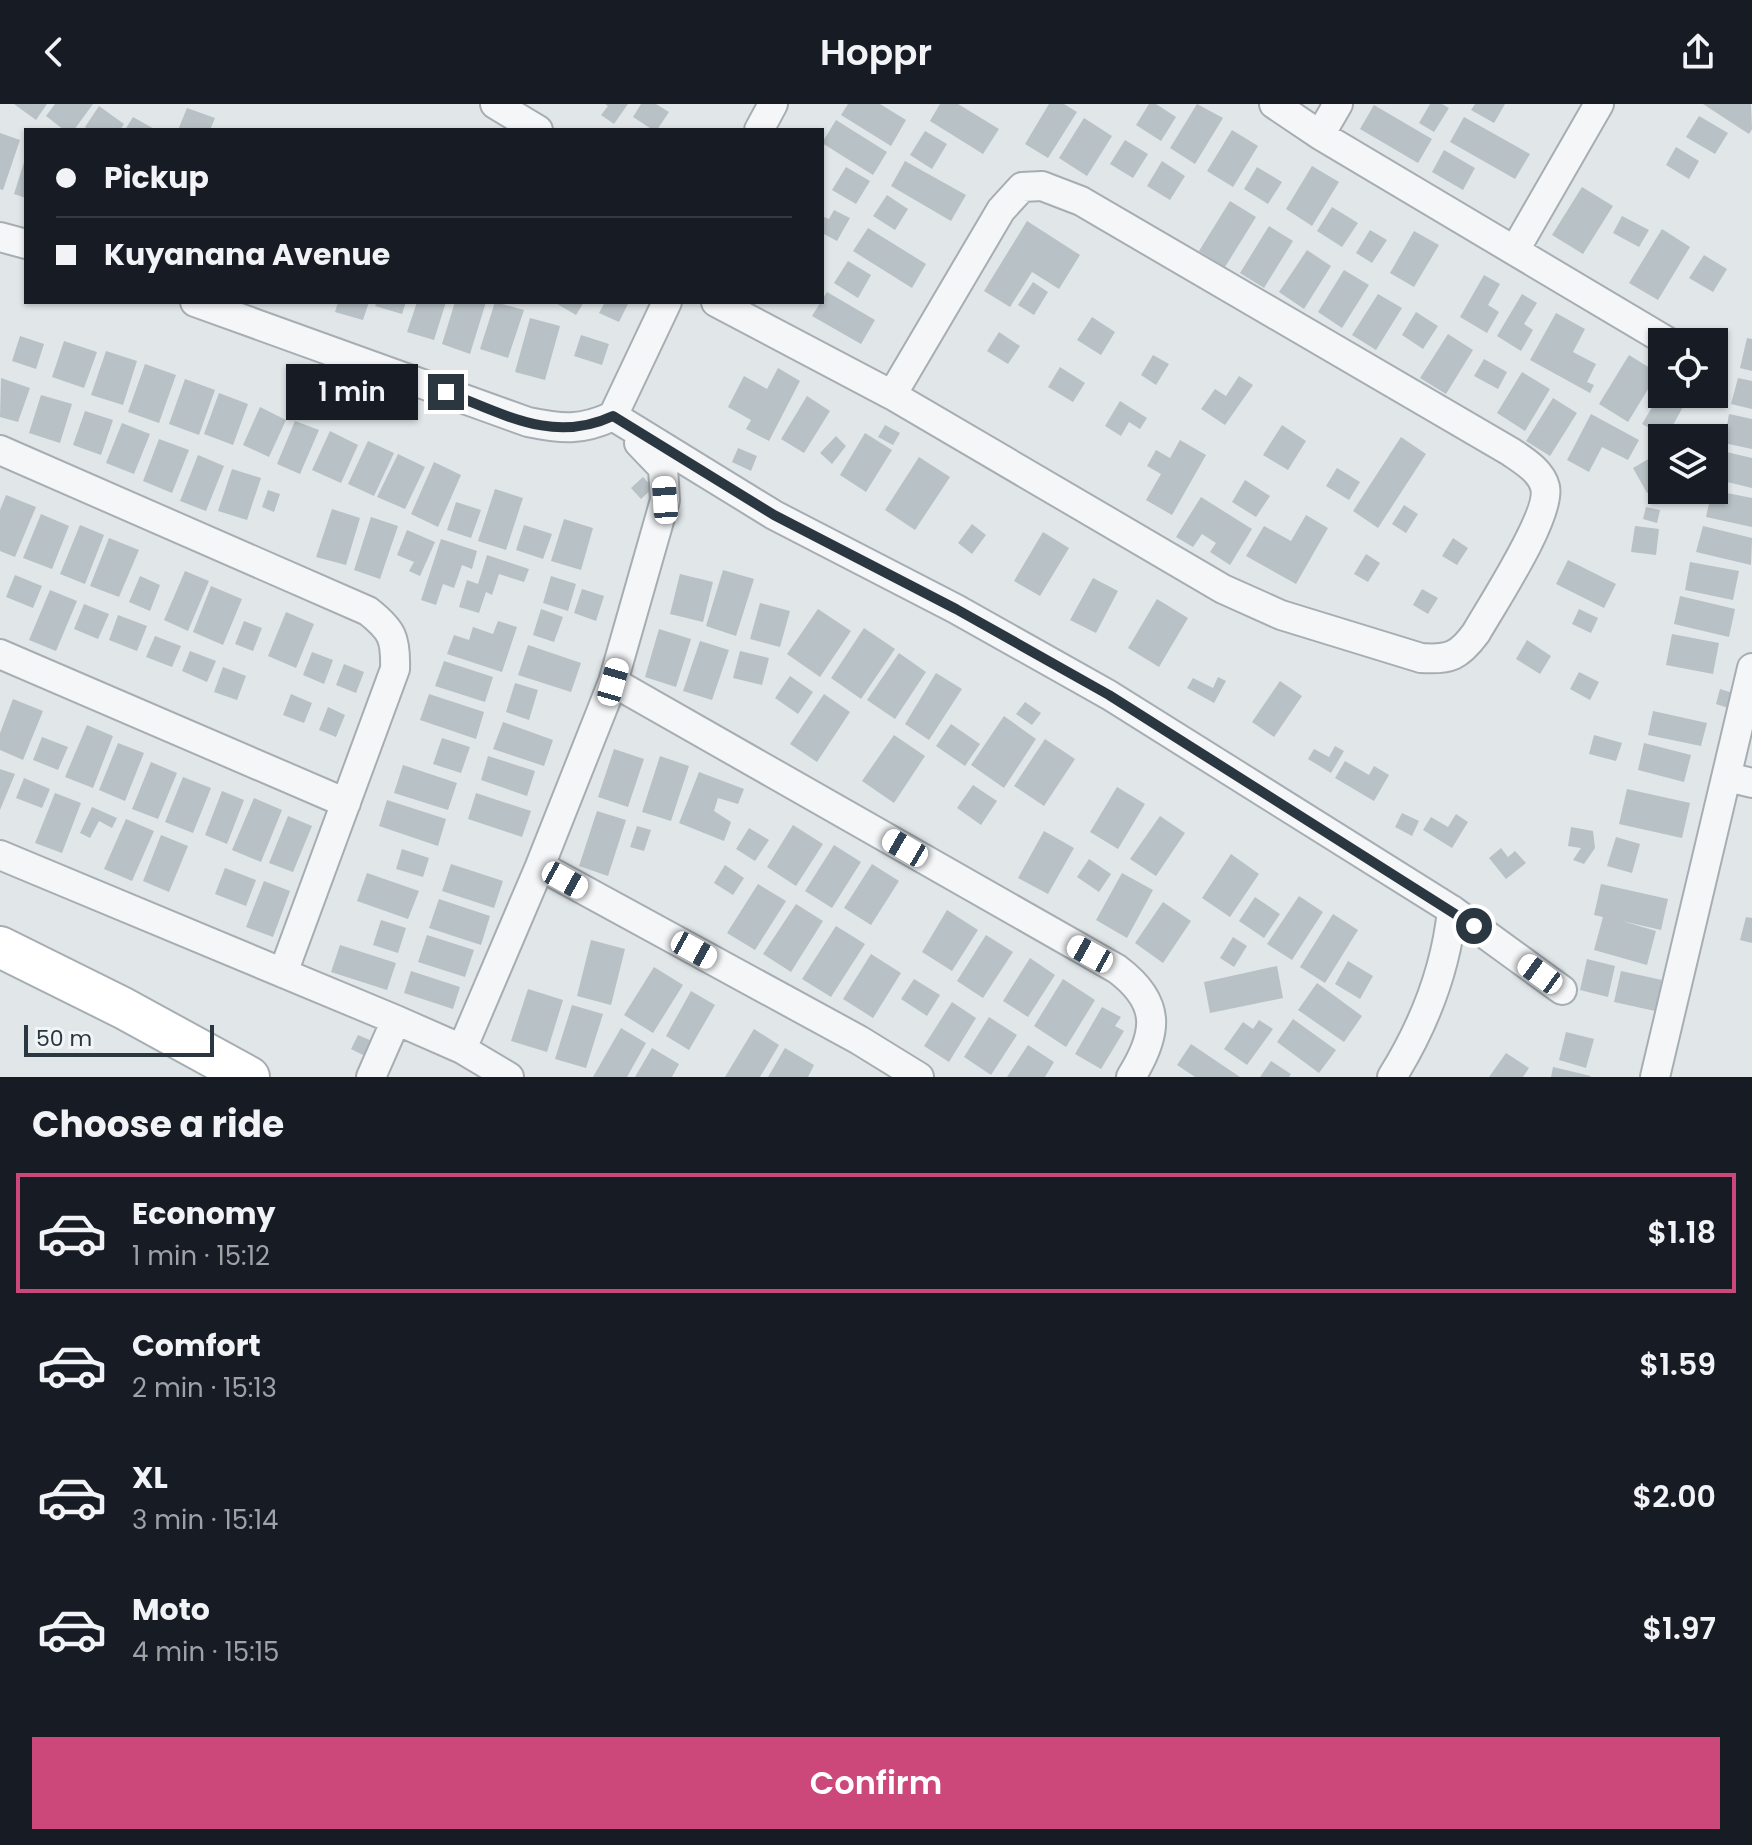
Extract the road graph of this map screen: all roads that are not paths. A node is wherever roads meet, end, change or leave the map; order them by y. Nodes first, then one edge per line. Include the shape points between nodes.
1 (495, 104) edge
2 (773, 104) edge
3 (1274, 104) edge
4 (1338, 104) edge
5 (1599, 104) edge
6 (535, 128) edge
7 (760, 128) edge
8 (1320, 135) junction
9 (0, 237) edge
10 (24, 243) edge
11 (1515, 250) junction
12 (201, 304) edge
13 (666, 304) edge
14 (720, 304) edge
15 (1648, 330) edge
16 (892, 395) junction
17 (613, 416) junction
18 (0, 450) edge
19 (0, 654) edge
20 (1752, 668) edge
21 (613, 682) junction
22 (1740, 780) edge
23 (346, 803) junction
24 (0, 855) edge
25 (540, 866) junction
26 (1452, 910) junction
27 (0, 947) edge
28 (283, 973) junction
29 (1562, 990) dead end
30 (396, 1020) junction
31 (462, 1049) junction
32 (247, 1077) edge
33 (371, 1077) edge
34 (509, 1077) edge
35 (919, 1077) edge
36 (1131, 1077) edge
37 (1392, 1077) edge
38 (1655, 1077) edge

1 - 6 street
2 - 7 street
3 - 8 street
4 - 8 street
5 - 11 street
8 - 11 street
9 - 10 street
11 - 15 street
12 - 17 street via 528,422 560,429
13 - 17 street
14 - 16 street
16 - 16 street via 1223,589 1281,615 1421,658 1444,660 1463,650 1542,515 1545,488 1534,468 1511,452 1081,201 1042,186 1022,187 1001,210
17 - 21 street via 663,468 665,500
17 - 26 street via 774,515 1109,695
18 - 23 street via 368,611 387,626 396,646 395,669
19 - 23 street
20 - 22 street
21 - 25 street
21 - 36 street via 1136,983 1148,1002 1152,1024 1149,1043
22 - 38 street
23 - 28 street
24 - 28 street
25 - 31 street
25 - 35 street
26 - 29 street
26 - 37 street via 1449,940 1424,1018
27 - 32 main road
28 - 30 street
30 - 31 street
30 - 33 street
31 - 34 street

